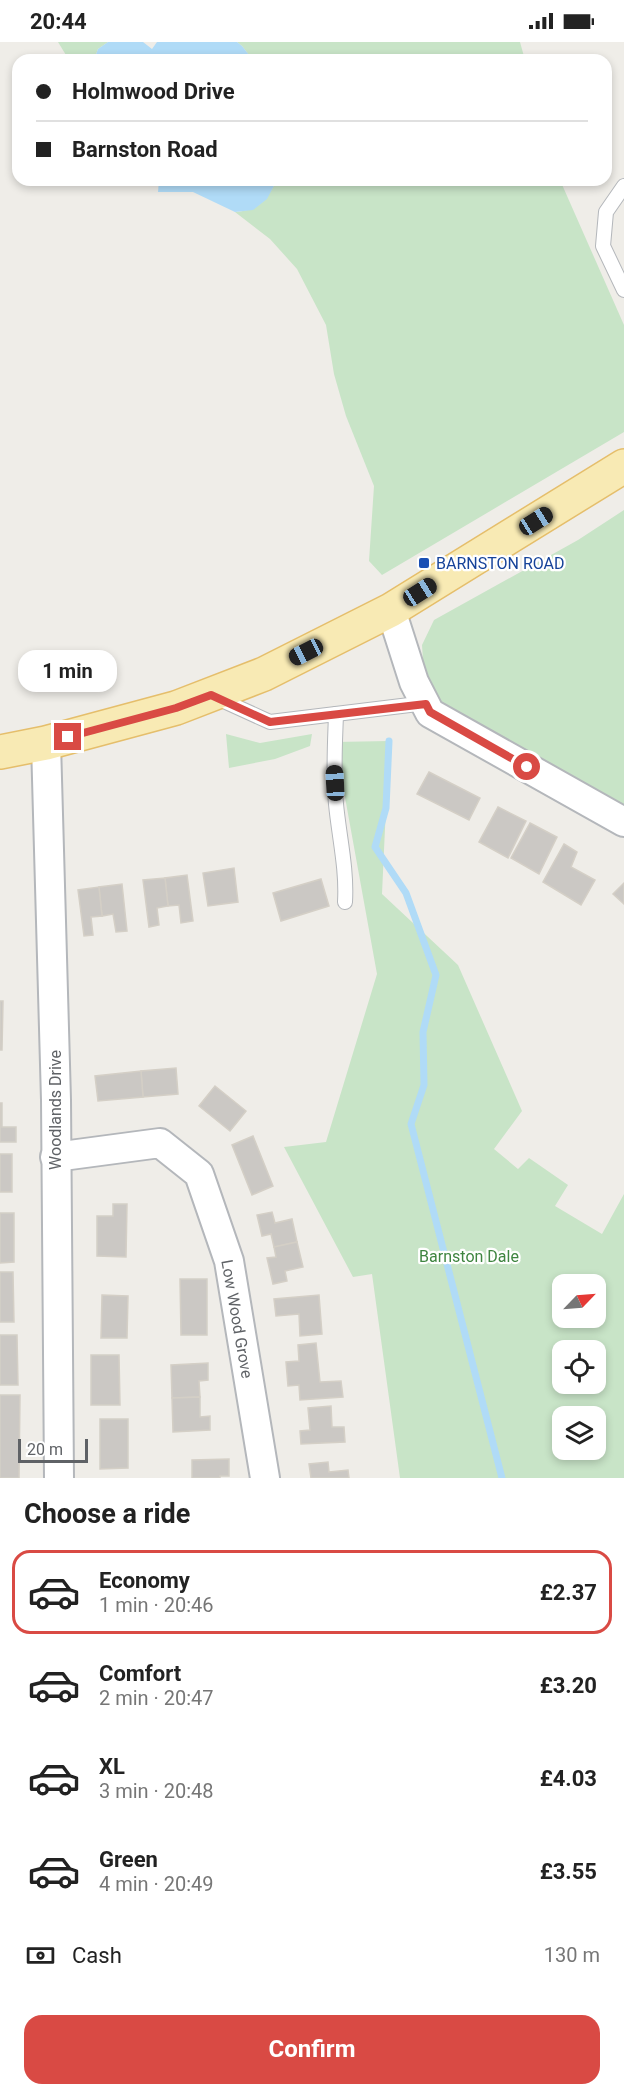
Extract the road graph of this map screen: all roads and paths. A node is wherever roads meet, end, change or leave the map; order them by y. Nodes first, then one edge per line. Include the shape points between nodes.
1 (624, 186) edge
2 (624, 290) edge
3 (624, 466) edge
4 (391, 610) junction
5 (211, 695) junction
6 (426, 704) junction
7 (336, 714) junction
8 (46, 742) junction
9 (0, 752) edge
10 (624, 822) edge
11 (345, 902) dead end
12 (55, 1156) junction
13 (59, 1478) edge
14 (265, 1478) edge

1 - 2 lane via 606,212 603,246
3 - 4 main road
4 - 5 main road via 264,674
4 - 6 street via 414,682
5 - 7 lane via 270,722
5 - 8 main road
6 - 7 lane
6 - 10 street via 430,712
7 - 11 lane via 334,765
8 - 9 main road
8 - 12 street, Woodlands Drive
12 - 13 street, Woodlands Drive
12 - 14 street, Low Wood Grove via 160,1143 199,1174 229,1261

